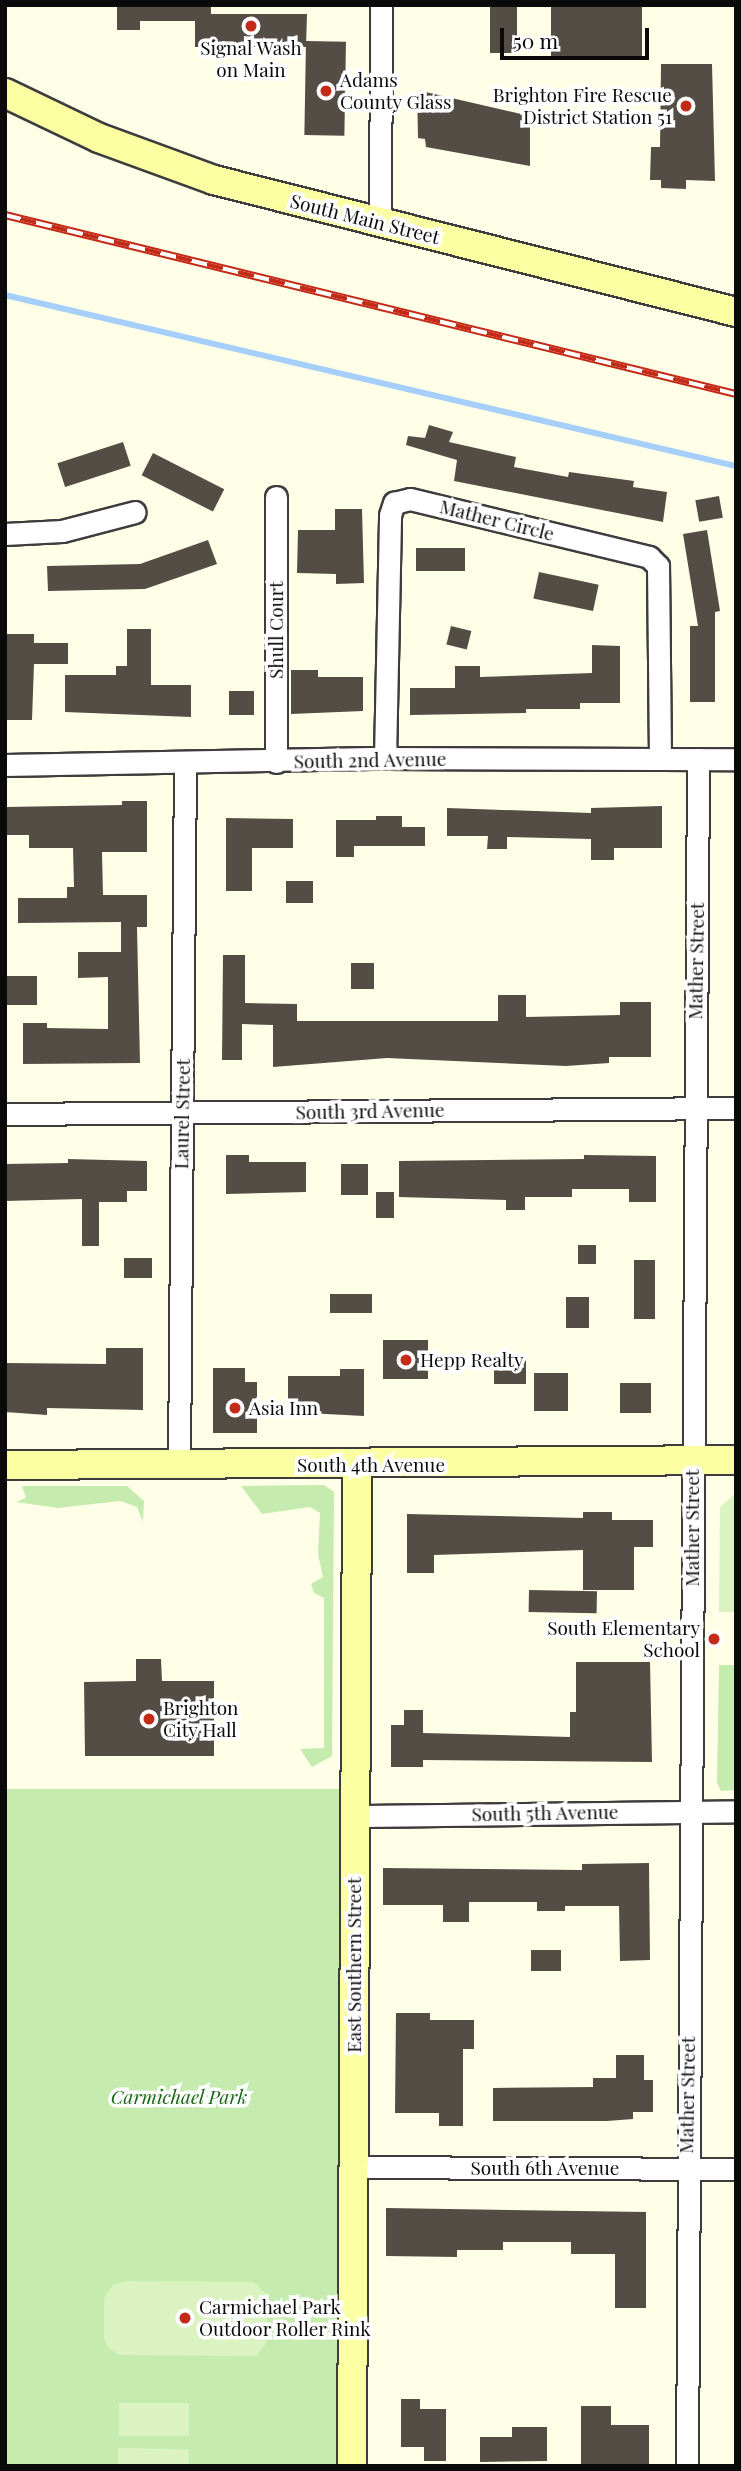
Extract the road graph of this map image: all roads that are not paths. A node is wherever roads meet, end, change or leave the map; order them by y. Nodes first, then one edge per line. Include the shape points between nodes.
1 (381, 5) edge
2 (5, 93) edge
3 (380, 221) junction
4 (736, 312) edge
5 (276, 497) dead end
6 (135, 512) dead end
7 (5, 534) edge
8 (386, 758) junction
9 (660, 758) junction
10 (698, 759) junction
11 (736, 759) edge
12 (276, 762) junction
13 (5, 765) edge
14 (185, 765) junction
15 (694, 1108) junction
16 (736, 1108) edge
17 (183, 1113) junction
18 (5, 1114) edge
19 (692, 1460) junction
20 (736, 1460) edge
21 (179, 1463) junction
22 (5, 1465) edge
23 (357, 1465) junction
24 (692, 1811) junction
25 (736, 1811) edge
26 (353, 1816) junction
27 (353, 2167) junction
28 (687, 2169) junction
29 (736, 2169) edge
30 (352, 2466) edge
31 (687, 2466) edge

1 - 3 street
2 - 3 street, South Main Street via 170,165 267,195
3 - 4 street, South Main Street
5 - 12 street, Shull Court
6 - 7 street via 62,531
8 - 9 street, South 2nd Avenue
8 - 9 street, Mather Circle via 390,515 394,503 410,499 649,557 658,566
8 - 12 street, South 2nd Avenue
9 - 10 street, South 2nd Avenue
10 - 11 street, South 2nd Avenue
10 - 15 street, Mather Street
12 - 14 street, South 2nd Avenue
13 - 14 street, South 2nd Avenue
14 - 17 street, Laurel Street
15 - 16 street, South 3rd Avenue
15 - 17 street, South 3rd Avenue
15 - 19 street, Mather Street
17 - 18 street, South 3rd Avenue
17 - 21 street, Laurel Street
19 - 20 street, South 4th Avenue
19 - 23 street, South 4th Avenue
19 - 24 street, Mather Street
21 - 22 street, South 4th Avenue
21 - 23 street, South 4th Avenue
23 - 26 street, East Southern Street
24 - 25 street, South 5th Avenue
24 - 26 street, South 5th Avenue
24 - 28 street, Mather Street
26 - 27 street, East Southern Street
27 - 28 street, South 6th Avenue
27 - 30 street, East Southern Street
28 - 29 street, South 6th Avenue
28 - 31 street, Mather Street

